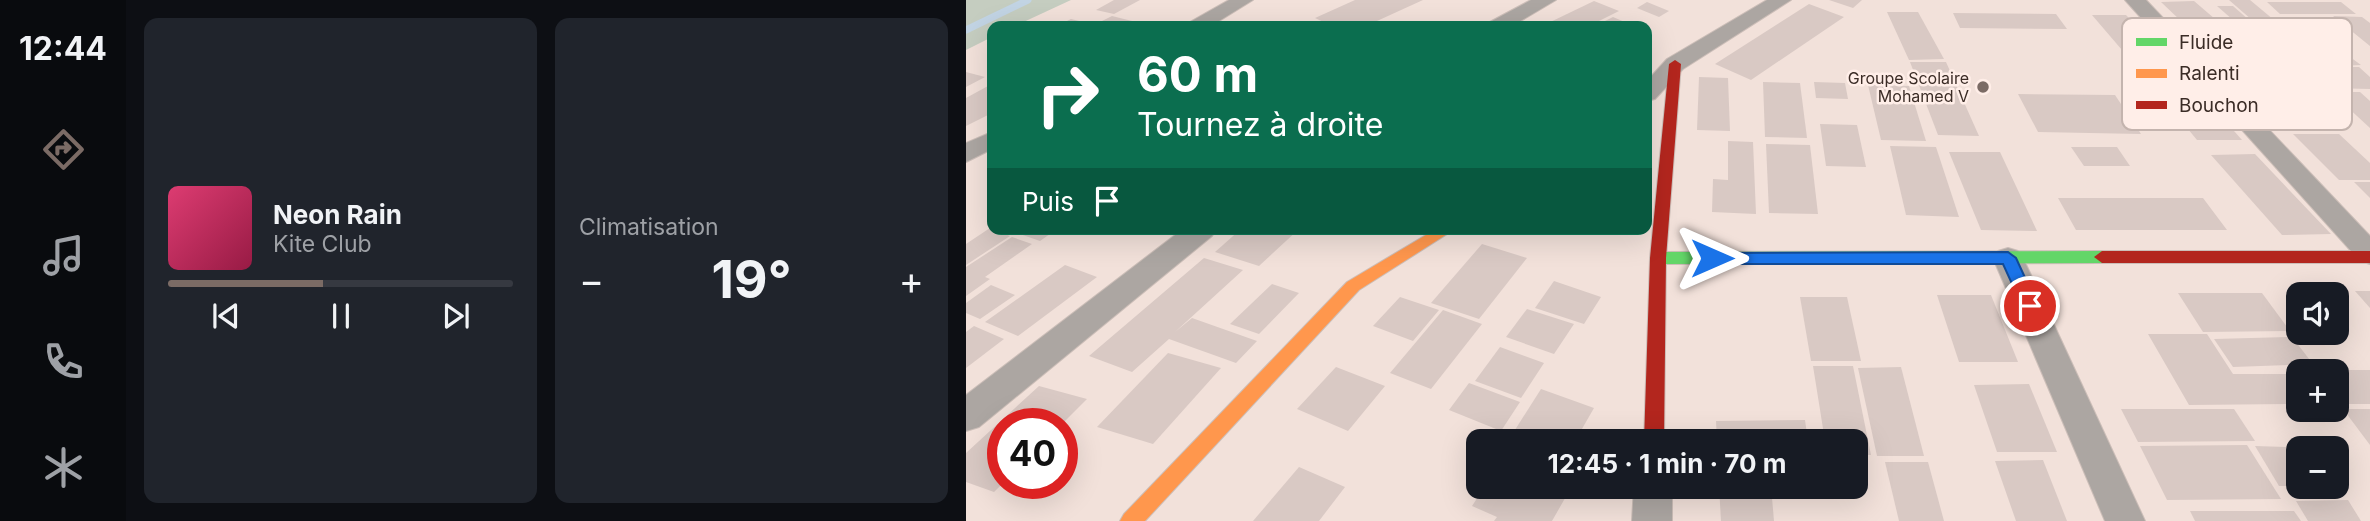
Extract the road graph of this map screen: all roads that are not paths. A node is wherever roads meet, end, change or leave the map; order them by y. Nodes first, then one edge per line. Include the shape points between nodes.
1 (1243, 0) edge
2 (1546, 0) edge
3 (1781, 0) edge
4 (2135, 0) edge
5 (2152, 18) edge
6 (1206, 21) edge
7 (1506, 21) edge
8 (1675, 64) junction
9 (1652, 89) edge
10 (2254, 130) edge
11 (987, 142) edge
12 (966, 154) edge
13 (1194, 235) edge
14 (1438, 235) edge
15 (2370, 256) edge
16 (1658, 258) junction
17 (2008, 258) junction
18 (966, 416) edge
19 (1654, 429) edge
20 (1131, 521) edge
21 (2125, 521) edge

1 - 6 street
2 - 7 street
3 - 8 street
4 - 5 street
8 - 9 street
8 - 16 street
10 - 15 street
11 - 12 street
13 - 18 street
14 - 20 street via 1353,286
15 - 17 street
16 - 17 street
16 - 19 street
17 - 21 street

